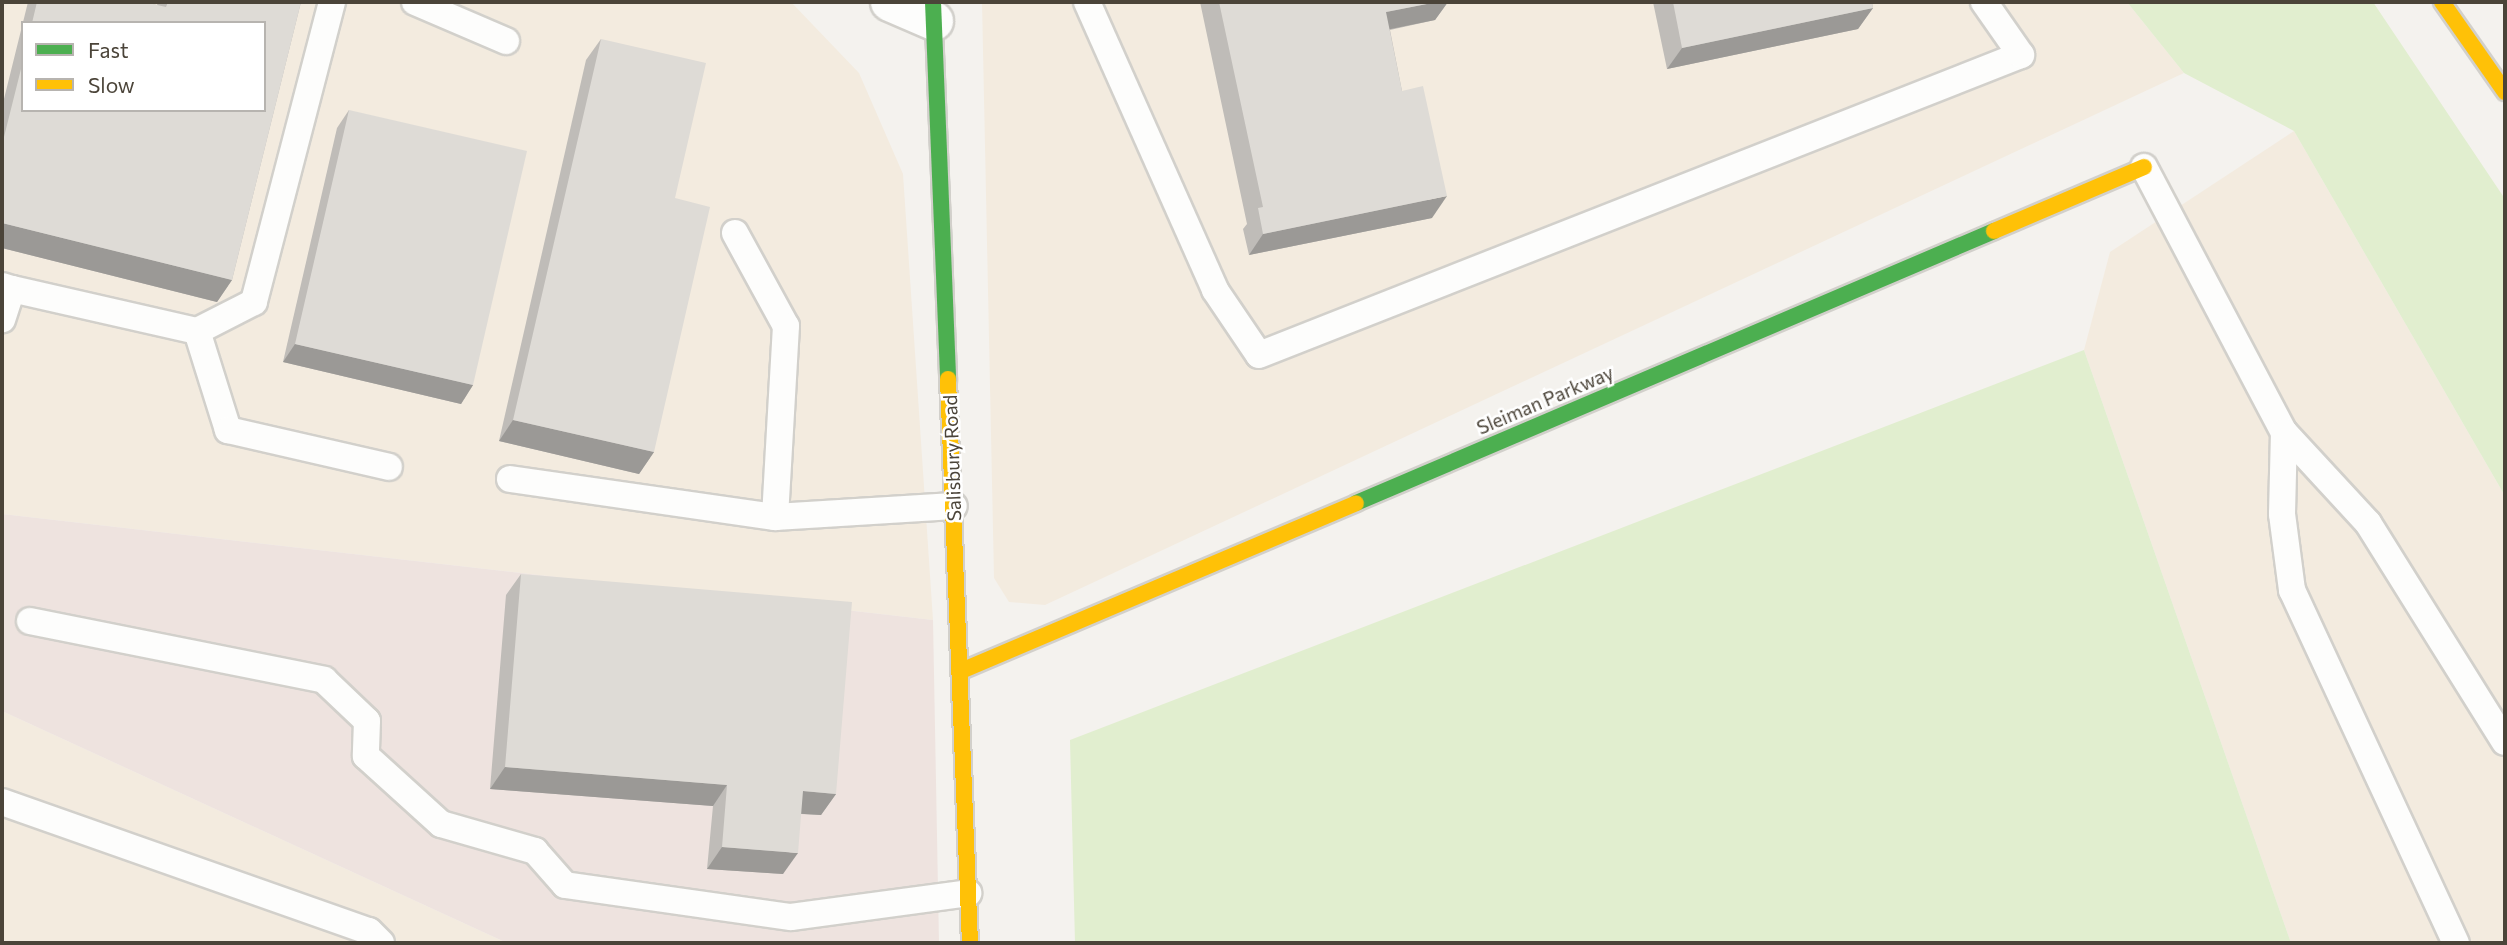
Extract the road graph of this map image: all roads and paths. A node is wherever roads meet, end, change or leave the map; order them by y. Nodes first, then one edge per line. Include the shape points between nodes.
1 (332, 2) edge
2 (415, 2) edge
3 (890, 2) edge
4 (1087, 2) edge
5 (1983, 2) edge
6 (2442, 2) edge
7 (940, 8) edge
8 (506, 41) dead end
9 (2505, 92) edge
10 (2144, 167) joint
11 (735, 233) dead end
12 (7, 288) edge
13 (2, 318) edge
14 (197, 331) junction
15 (2284, 432) junction
16 (389, 467) dead end
17 (510, 479) dead end
18 (954, 506) junction
19 (775, 517) junction
20 (30, 621) dead end
21 (961, 671) junction
22 (2505, 742) edge
23 (2, 802) edge
24 (968, 893) junction
25 (381, 943) edge
26 (970, 943) edge
27 (2456, 943) edge

1 - 14 lane via 254,302
2 - 8 lane
3 - 7 street, Salisbury Road
4 - 5 lane via 1214,290 1259,355 2021,55
6 - 9 main road
7 - 18 main road, Salisbury Road
10 - 15 lane
10 - 21 main road, Sleiman Parkway
11 - 19 lane via 786,326
12 - 13 lane
12 - 14 lane
14 - 16 lane via 228,430
15 - 22 lane via 2368,523
15 - 27 lane via 2282,514 2292,590
17 - 19 lane
18 - 19 lane
18 - 21 main road, Salisbury Road
20 - 24 lane via 324,680 366,721 366,756 441,824 535,851 565,886 792,917
21 - 24 main road, Salisbury Road
23 - 25 lane via 369,931
24 - 26 main road, Salisbury Road

